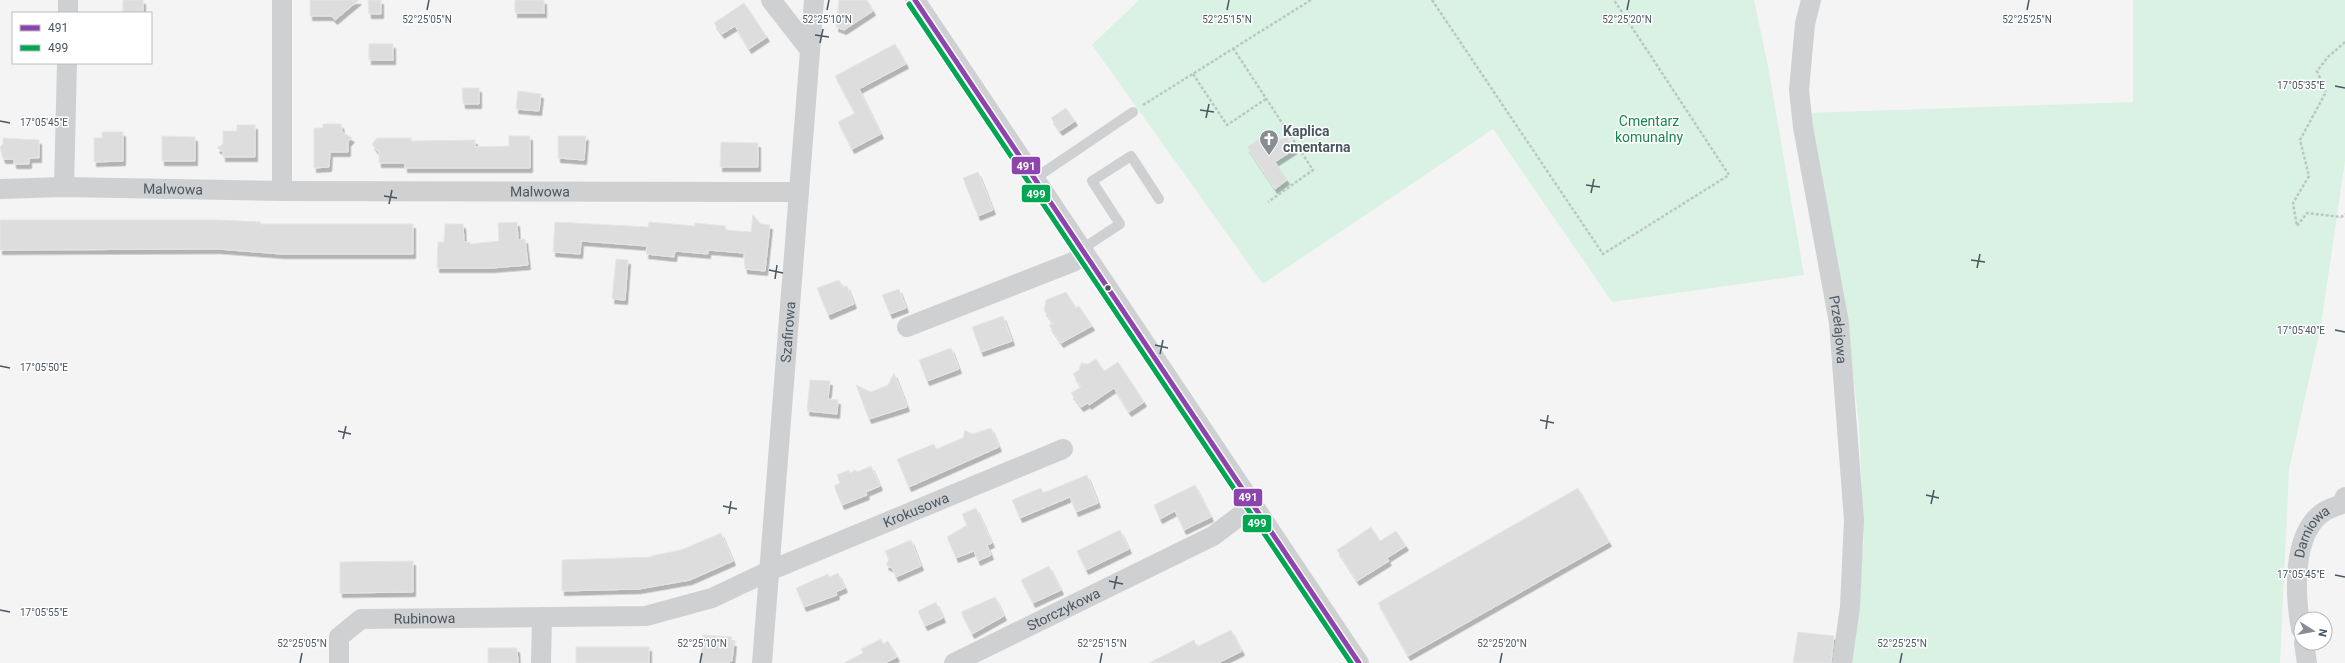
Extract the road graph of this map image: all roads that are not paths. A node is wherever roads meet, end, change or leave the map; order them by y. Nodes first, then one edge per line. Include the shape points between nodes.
1 (68, 0) edge
2 (282, 0) edge
3 (771, 0) edge
4 (814, 0) edge
5 (915, 0) edge
6 (1811, 0) edge
7 (68, 12) edge
8 (810, 50) junction
9 (66, 64) edge
10 (1133, 112) road end
11 (1034, 179) junction
12 (64, 187) junction
13 (0, 189) edge
14 (282, 191) junction
15 (799, 192) junction
16 (1159, 199) dead end
17 (1083, 251) junction
18 (907, 327) dead end
19 (1063, 449) dead end
20 (2344, 502) edge
21 (1254, 505) junction
22 (769, 571) junction
23 (2300, 611) edge
24 (542, 617) junction
25 (2305, 651) edge
26 (339, 663) edge
27 (541, 663) edge
28 (762, 663) edge
29 (954, 663) edge
30 (1359, 663) edge
31 (1842, 663) edge
32 (2307, 663) edge

1 - 7 street
2 - 14 street
3 - 8 street
4 - 8 street, Szafirowa
5 - 11 street
6 - 31 street, Przełajowa via 1805,24 1799,90 1803,127 1839,323 1853,497 1853,567
8 - 15 street, Szafirowa
9 - 12 street
10 - 11 lane
11 - 17 street
12 - 13 street, Malwowa
12 - 14 street, Malwowa
14 - 15 street, Malwowa
15 - 22 street, Szafirowa
16 - 17 lane via 1130,156 1092,181 1120,224
17 - 18 street via 1073,262
17 - 21 street
19 - 22 street, Krokusowa
20 - 23 street, Darniowa via 2325,512 2309,528 2300,552 2297,578
21 - 29 street, Storczykowa via 1213,536
21 - 30 street
22 - 24 street, Rubinowa via 712,598 646,616
22 - 28 street, Szafirowa
24 - 26 street, Rubinowa via 361,619 339,637
24 - 27 street
25 - 32 street

